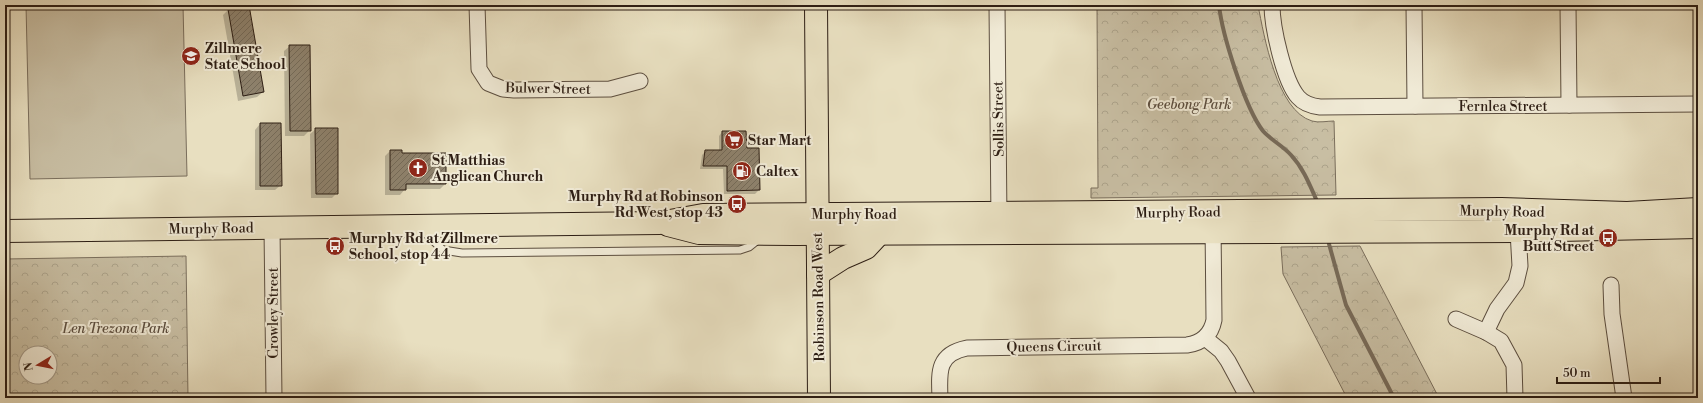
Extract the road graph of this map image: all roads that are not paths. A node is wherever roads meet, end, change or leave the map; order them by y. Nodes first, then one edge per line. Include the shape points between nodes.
1 (477, 5) edge
2 (816, 5) edge
3 (997, 5) edge
4 (1272, 5) edge
5 (1414, 5) edge
6 (1568, 5) edge
7 (640, 81) dead end
8 (1698, 104) edge
9 (1569, 105) junction
10 (1414, 106) junction
11 (1698, 209) edge
12 (1213, 222) junction
13 (659, 223) junction
14 (999, 223) junction
15 (817, 224) junction
16 (418, 225) junction
17 (272, 227) junction
18 (1698, 227) edge
19 (5, 231) edge
20 (1518, 231) junction
21 (880, 232) junction
22 (763, 234) junction
23 (818, 274) junction
24 (1611, 285) dead end
25 (1456, 319) dead end
26 (1486, 332) junction
27 (1205, 338) junction
28 (274, 398) edge
29 (819, 398) edge
30 (940, 398) edge
31 (1248, 398) edge
32 (1514, 398) edge
33 (1624, 398) edge

1 - 7 street, Bulwer Street via 480,69 484,79 494,87 514,90 610,89
2 - 15 main road, Robinson Road West
3 - 14 street, Sollis Street
4 - 10 street, Fernlea Street via 1276,36 1289,81 1297,97 1309,105 1320,107
5 - 10 street
6 - 9 street
8 - 9 street, Fernlea Street
9 - 10 street, Fernlea Street
11 - 12 main road, Murphy Road via 1627,213 1501,209
12 - 14 main road, Murphy Road
12 - 20 main road, Murphy Road
12 - 27 street via 1214,320
13 - 15 main road, Murphy Road via 703,215
13 - 16 main road, Murphy Road
13 - 22 main road, Murphy Road via 699,233
14 - 15 main road, Murphy Road
14 - 21 main road, Murphy Road
15 - 21 main road, Murphy Road
15 - 22 main road, Murphy Road
15 - 23 main road, Robinson Road West
16 - 17 main road, Murphy Road
16 - 22 lane via 443,250 462,253 740,250 756,243
17 - 19 main road, Murphy Road
17 - 28 street, Crowley Street
18 - 20 main road, Murphy Road
20 - 26 street via 1520,266 1516,283 1497,308
21 - 23 main road via 866,248 843,258
23 - 29 main road, Robinson Road West
24 - 33 street via 1612,314
25 - 26 street
26 - 32 street via 1501,341 1514,365
27 - 30 street, Queens Circuit via 1187,345 959,349 946,357 942,365
27 - 31 street via 1228,361

